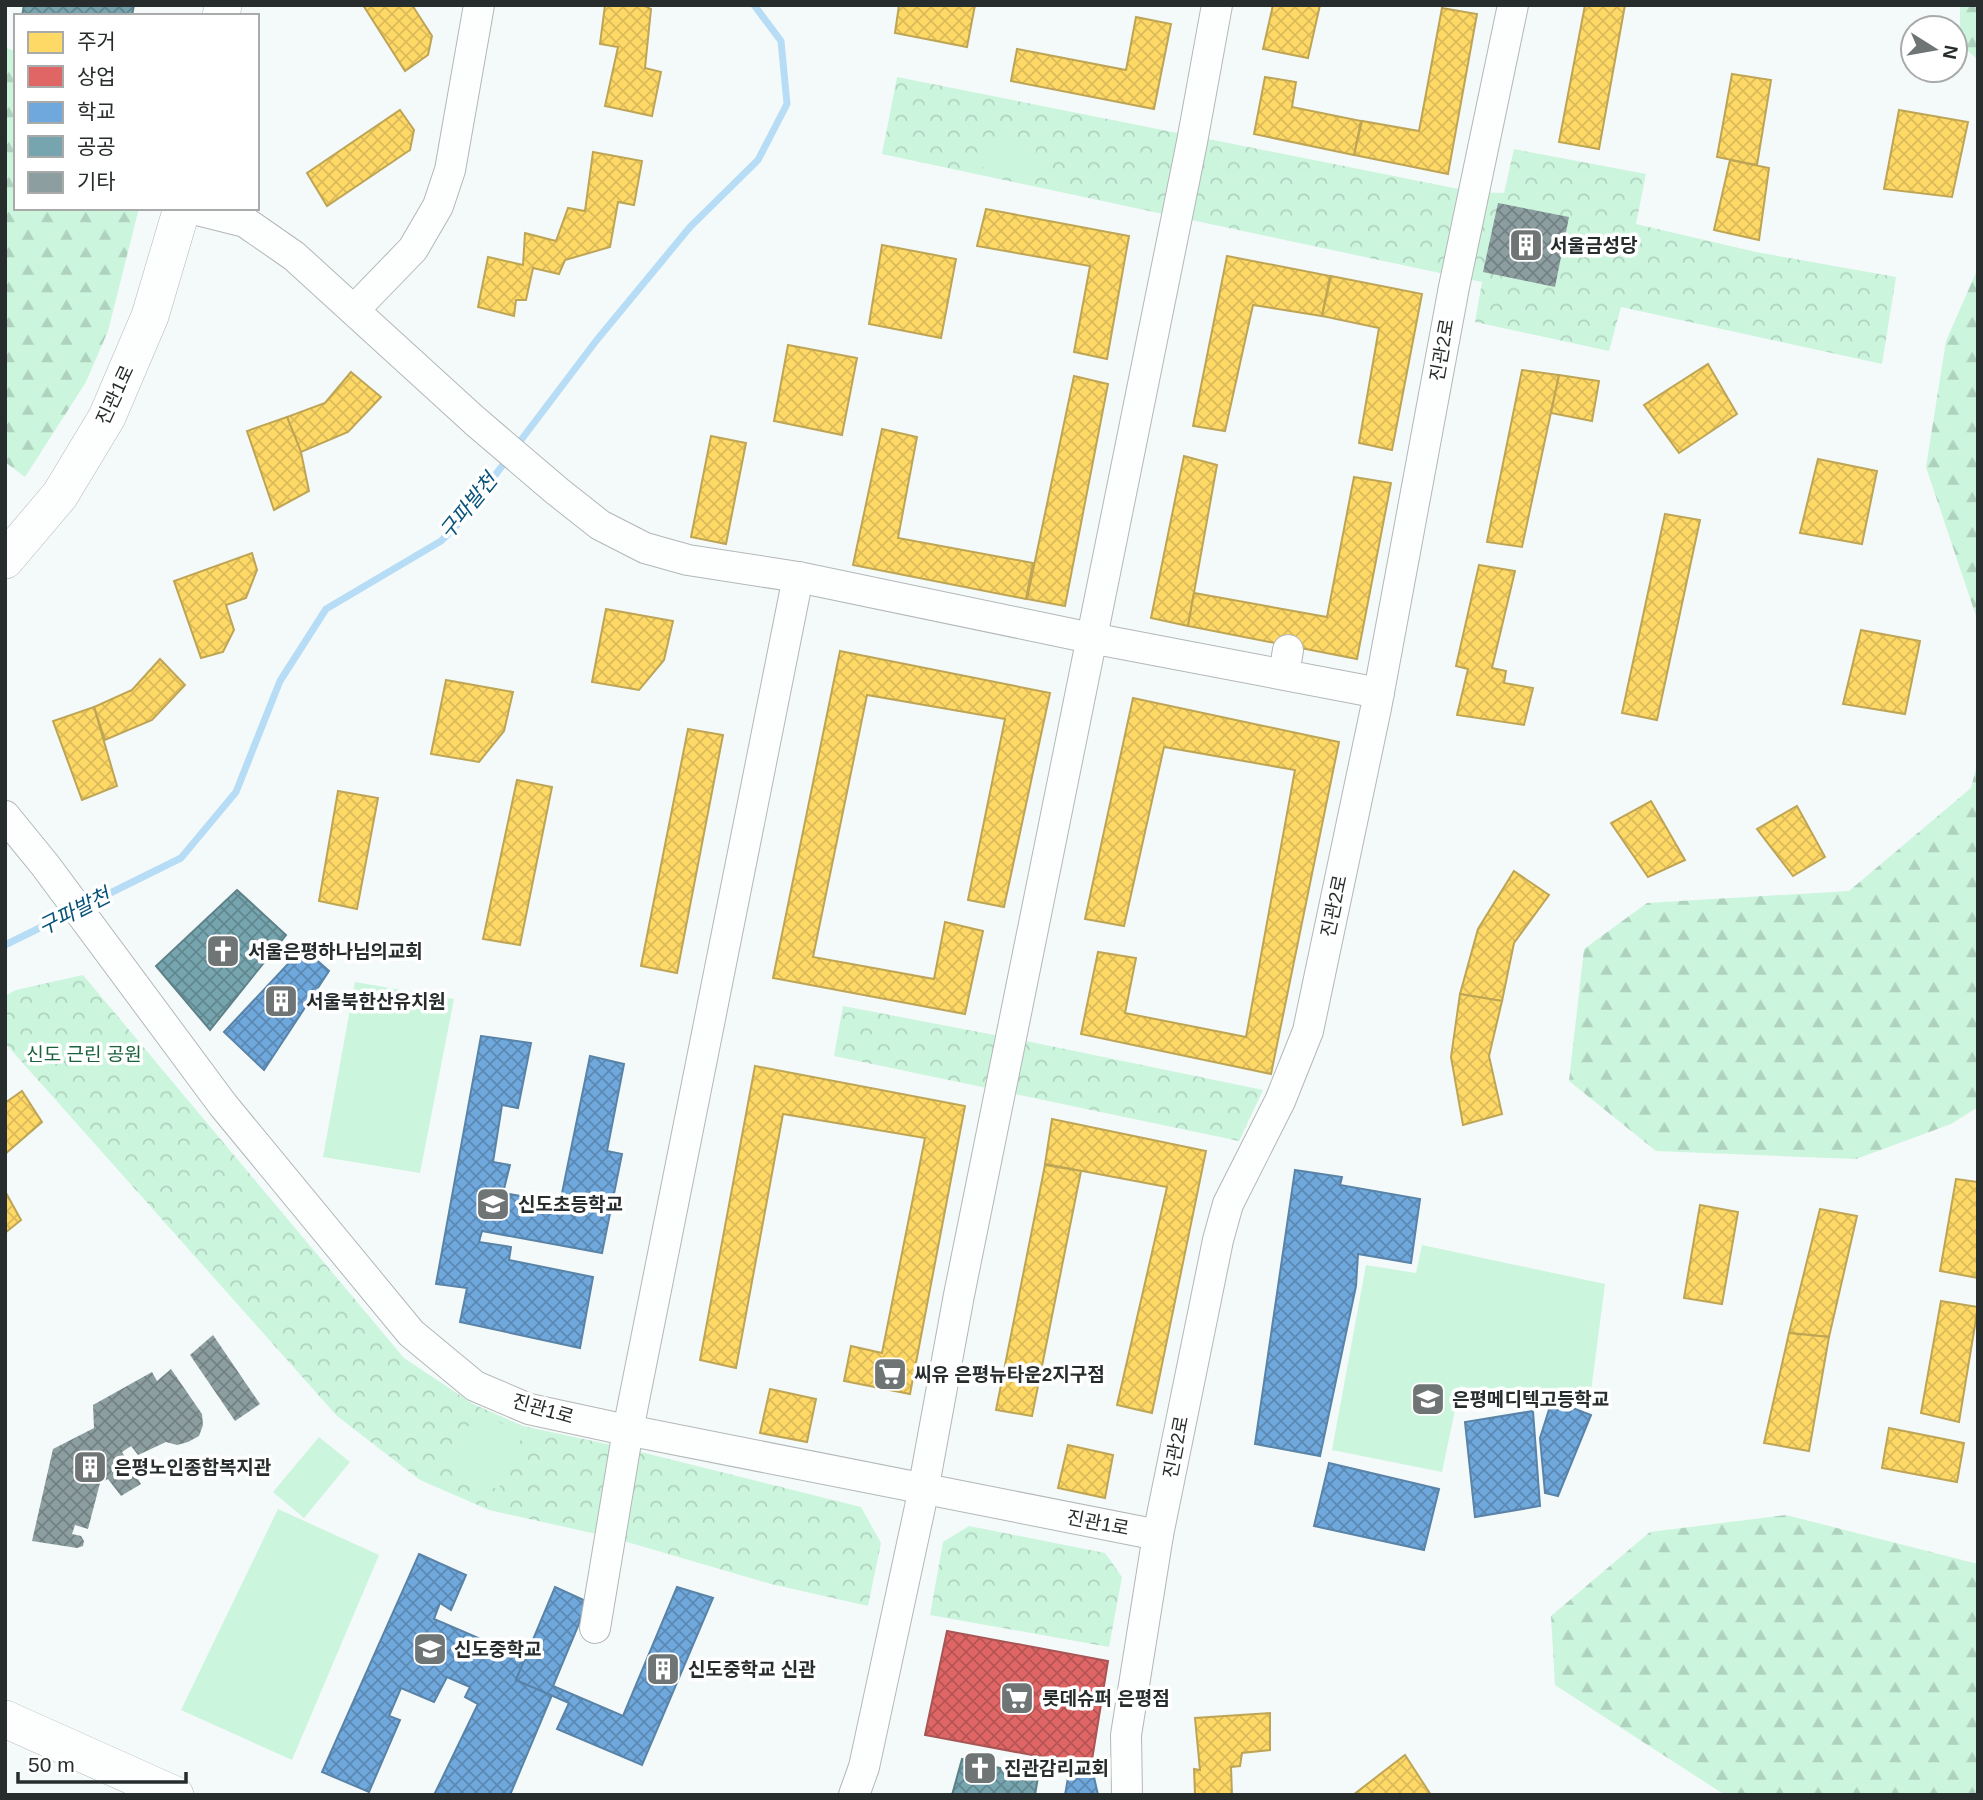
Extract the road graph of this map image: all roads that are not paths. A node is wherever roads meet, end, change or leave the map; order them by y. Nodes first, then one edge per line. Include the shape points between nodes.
1 (479, 5) edge
2 (1217, 5) edge
3 (1513, 5) edge
4 (181, 210) edge
5 (197, 210) edge
6 (354, 310) junction
7 (5, 560) edge
8 (798, 577) junction
9 (1091, 638) junction
10 (1379, 693) junction
11 (5, 816) edge
12 (628, 1430) junction
13 (924, 1490) junction
14 (1158, 1535) junction
15 (595, 1628) dead end
16 (5, 1719) edge
17 (175, 1795) edge
18 (854, 1795) edge
19 (1127, 1795) edge

1 - 6 street via 450,170 438,206 413,248
2 - 9 street
3 - 10 street, 진관2로 via 1454,286
4 - 7 main road, 진관1로 via 150,316 107,417 60,495
5 - 6 street via 245,222 294,256
6 - 8 street via 475,421 600,525 645,548 688,560
8 - 9 street
8 - 12 street
9 - 10 street via 1286,662
9 - 13 street
10 - 14 street, 진관2로 via 1308,1031 1280,1101 1228,1203
11 - 12 street, 진관1로 via 223,1105 411,1333 475,1386 529,1409
12 - 13 street, 진관1로
12 - 15 street
13 - 14 street, 진관1로
13 - 18 street
14 - 19 street, 진관2로 via 1126,1735
16 - 17 main road

